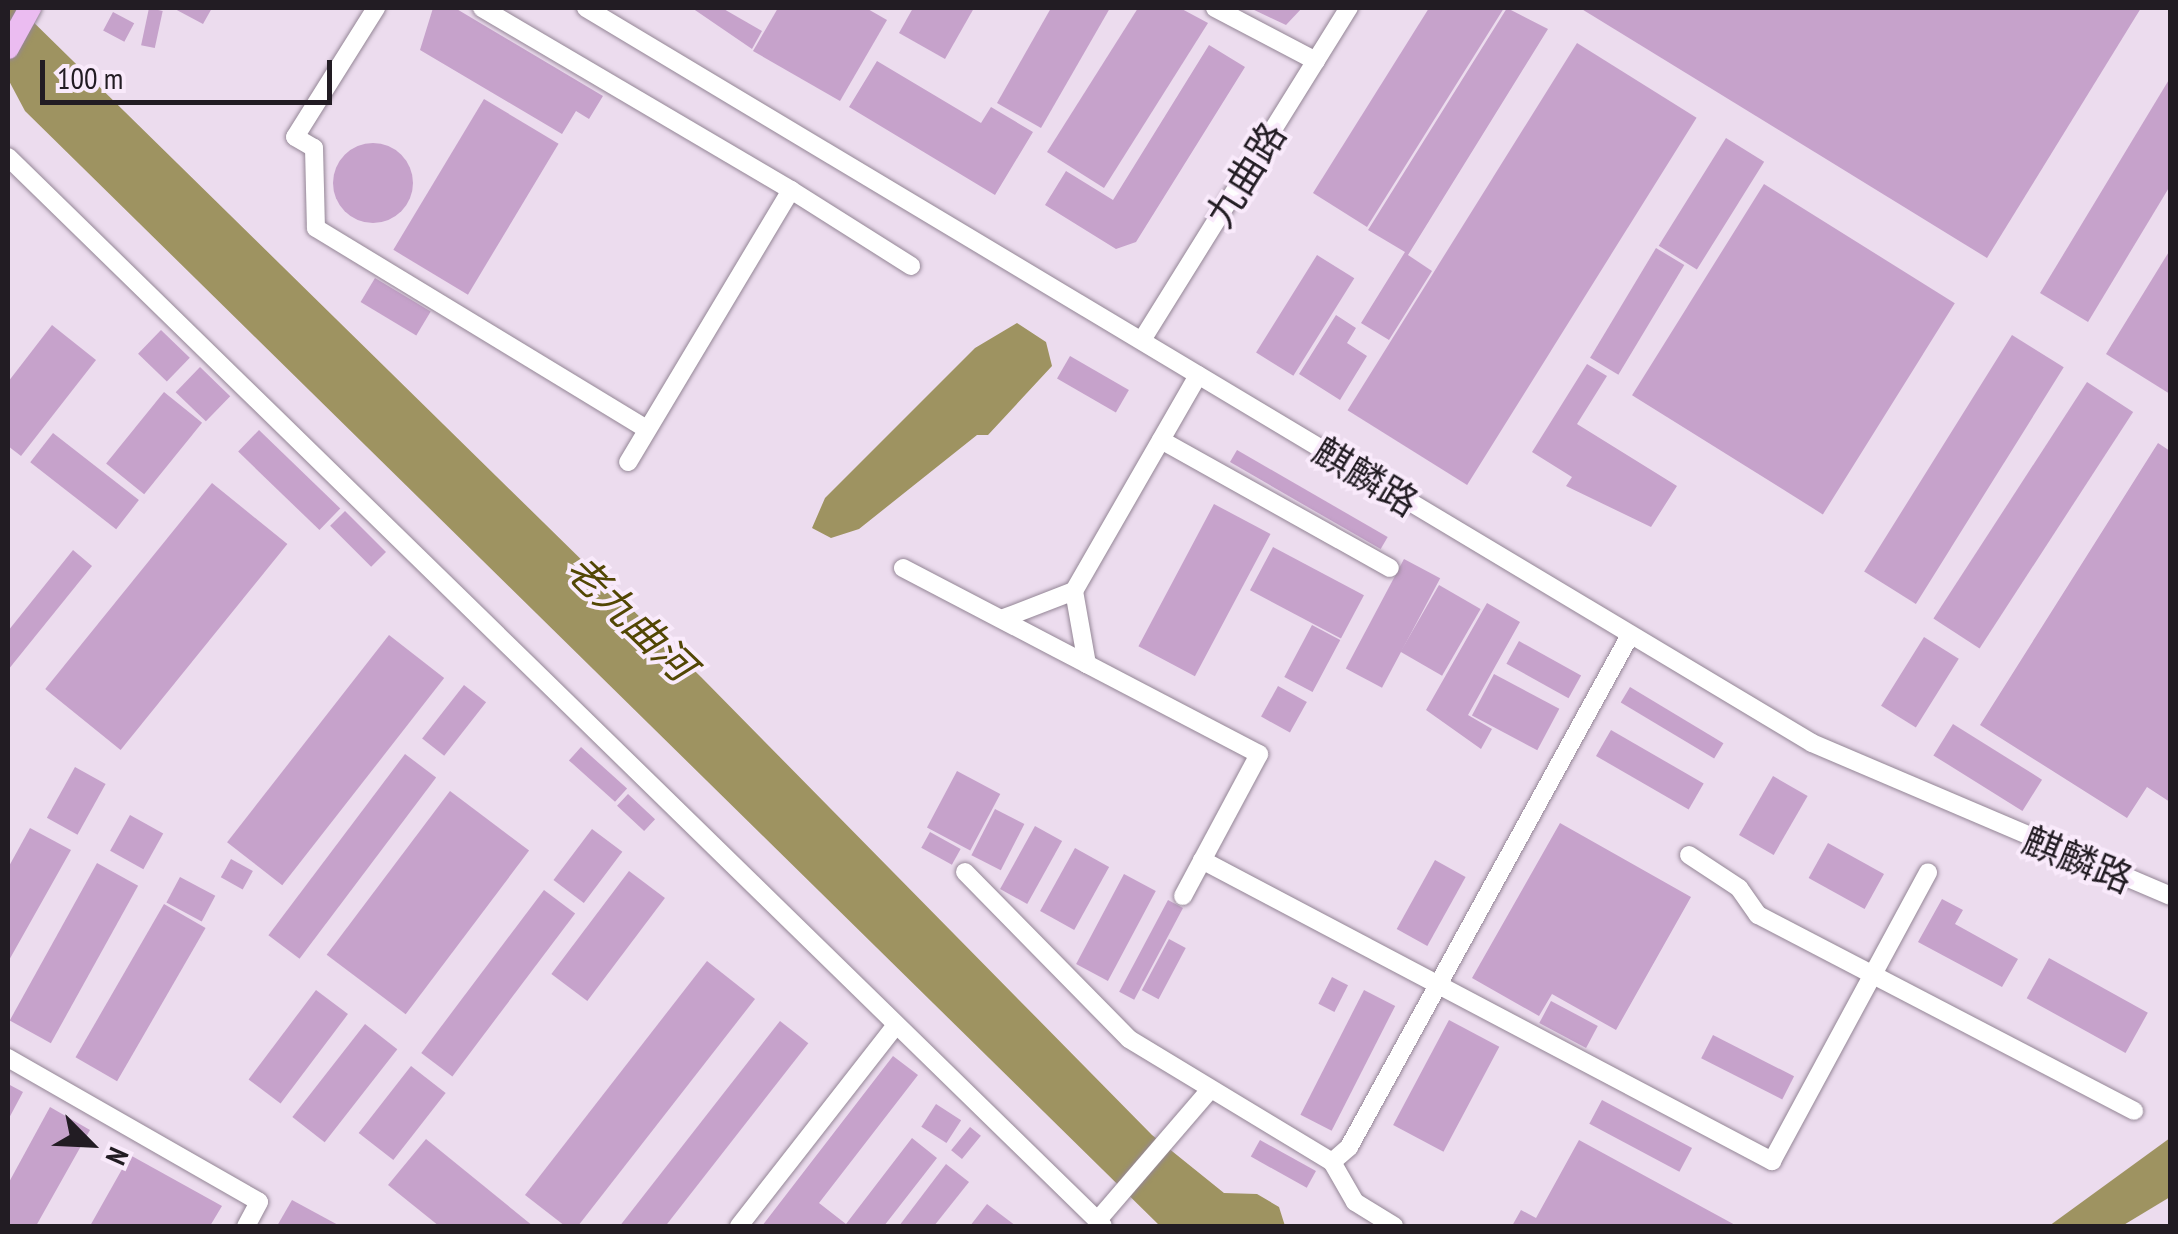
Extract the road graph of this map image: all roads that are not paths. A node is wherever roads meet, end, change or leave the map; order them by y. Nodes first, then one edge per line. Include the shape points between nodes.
1 (30, 8) edge
2 (376, 8) edge
3 (482, 8) edge
4 (586, 8) edge
5 (1215, 8) edge
6 (1349, 8) edge
7 (8, 48) edge
8 (1316, 62) junction
9 (8, 157) edge
10 (790, 190) junction
11 (911, 266) dead end
12 (1142, 340) junction
13 (1198, 374) junction
14 (646, 428) junction
15 (1161, 440) junction
16 (628, 462) dead end
17 (902, 568) dead end
18 (1390, 568) dead end
19 (1074, 591) junction
20 (1004, 618) junction
21 (1628, 637) junction
22 (1088, 664) junction
23 (1690, 855) dead end
24 (1202, 860) junction
25 (965, 872) dead end
26 (1928, 874) dead end
27 (1183, 896) dead end
28 (2170, 896) edge
29 (1872, 976) junction
30 (1438, 984) junction
31 (896, 1025) junction
32 (8, 1058) edge
33 (1208, 1092) junction
34 (2134, 1111) dead end
35 (1332, 1162) junction
36 (1100, 1224) edge
37 (246, 1226) edge
38 (739, 1226) edge
39 (1394, 1226) edge

1 - 7 main road
2 - 14 street via 294,137 314,148 316,228
3 - 10 street
4 - 12 street, 麒麟路
5 - 8 street
6 - 8 street, 九曲路
8 - 12 street, 九曲路
9 - 31 street
10 - 11 street
10 - 14 street
12 - 13 street, 麒麟路
13 - 15 street
13 - 21 street, 麒麟路
14 - 16 street
15 - 18 street
15 - 19 street
17 - 20 street
19 - 20 street
19 - 22 street
20 - 22 street
21 - 28 street, 麒麟路 via 1931,800
21 - 30 street
22 - 24 street via 1259,754
23 - 29 street via 1739,888 1758,915
24 - 27 street
24 - 30 street
25 - 33 street via 1129,1039
26 - 29 street
29 - 30 street via 1772,1161
29 - 34 street
30 - 35 street via 1349,1147
31 - 36 street
31 - 38 street
32 - 37 street via 260,1202
33 - 35 street
33 - 36 street
35 - 39 street via 1355,1202

